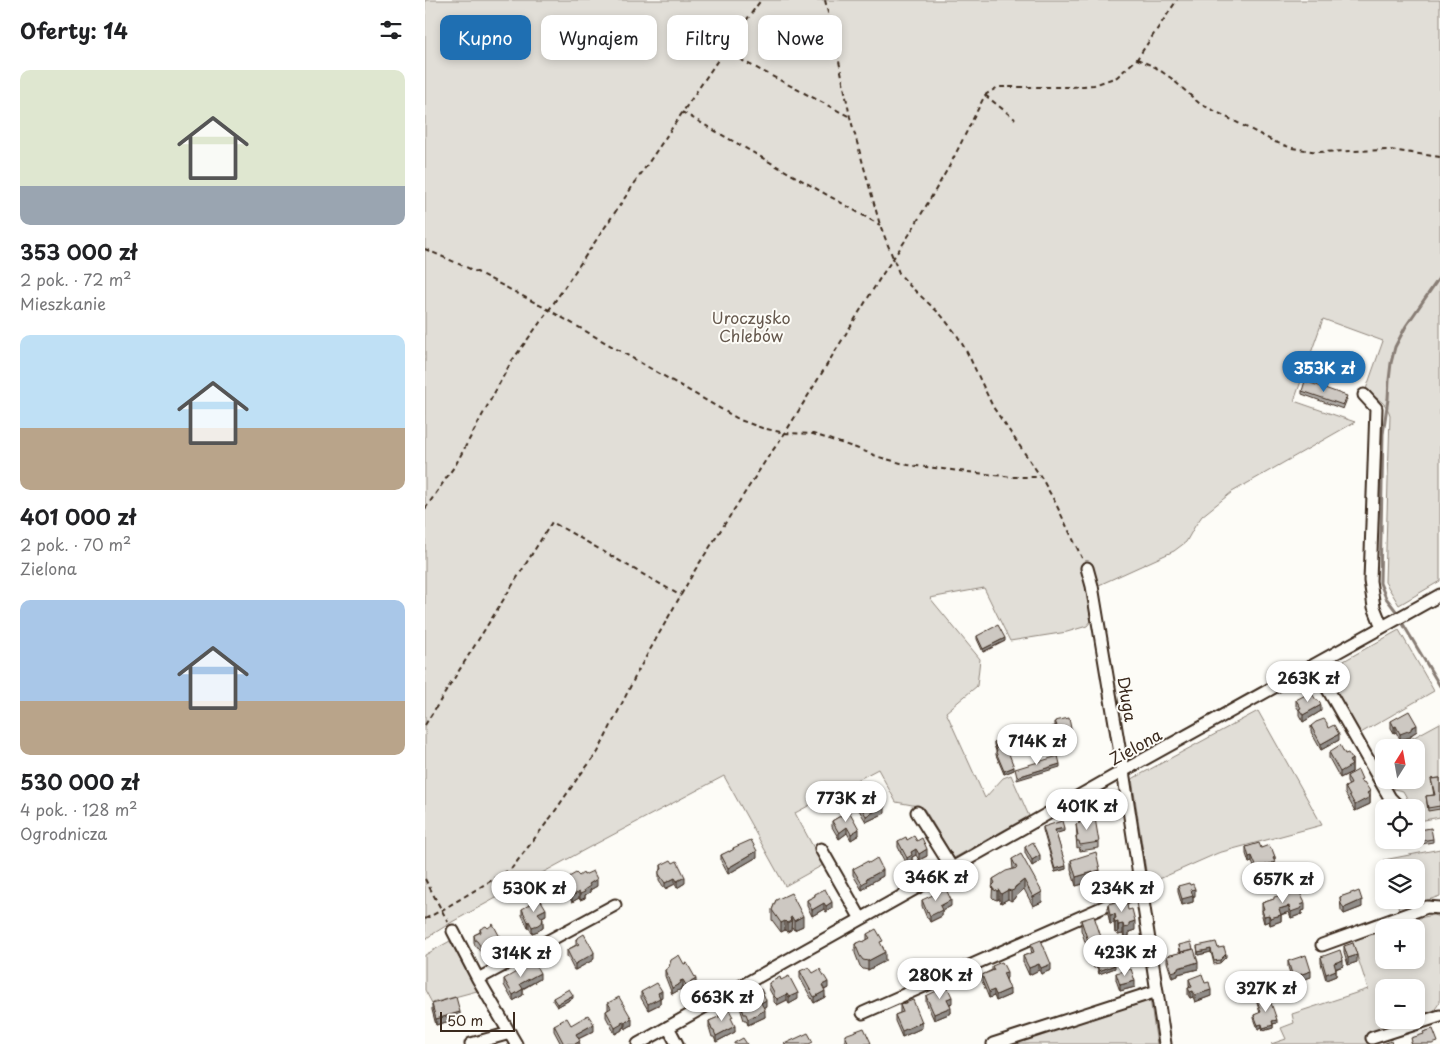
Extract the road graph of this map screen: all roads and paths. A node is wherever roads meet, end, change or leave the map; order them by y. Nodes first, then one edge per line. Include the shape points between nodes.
1 (761, 0) edge
2 (825, 0) edge
3 (1177, 0) edge
4 (748, 18) edge
5 (1137, 59) junction
6 (718, 60) edge
7 (741, 60) edge
8 (985, 95) junction
9 (682, 112) junction
10 (850, 117) junction
11 (1015, 119) dead end
12 (1440, 157) edge
13 (880, 225) junction
14 (425, 249) edge
15 (893, 260) junction
16 (549, 310) junction
17 (1364, 395) dead end
18 (785, 433) junction
19 (1041, 477) junction
20 (425, 510) edge
21 (1087, 568) joint
22 (1440, 595) edge
23 (681, 596) junction
24 (1382, 627) junction
25 (1314, 665) junction
26 (425, 725) edge
27 (1123, 771) junction
28 (1391, 799) edge
29 (917, 812) dead end
30 (821, 849) dead end
31 (952, 868) junction
32 (425, 879) edge
33 (1141, 890) junction
34 (615, 905) dead end
35 (1440, 908) edge
36 (442, 910) junction
37 (425, 919) edge
38 (861, 919) junction
39 (453, 931) joint
40 (1322, 945) dead end
41 (479, 979) junction
42 (1157, 991) junction
43 (863, 1013) dead end
44 (1440, 1016) edge
45 (668, 1027) junction
46 (510, 1034) junction
47 (1371, 1038) dead end
48 (471, 1044) edge
49 (516, 1044) edge
50 (638, 1044) edge
51 (677, 1044) edge
52 (993, 1044) edge
53 (1165, 1044) edge

1 - 4 path
2 - 10 path
3 - 5 path
5 - 8 path via 1117,77 1094,85 1072,88 998,87
5 - 12 path via 1171,78 1199,103 1292,148 1318,152 1390,150
6 - 9 path
7 - 10 path
8 - 11 path
8 - 15 path via 950,165
9 - 13 path
9 - 16 path
10 - 13 path
13 - 15 path
14 - 16 path
15 - 18 path
15 - 19 path via 910,286 957,335 993,408
16 - 18 path via 740,420
16 - 20 path via 511,362 456,464
17 - 24 street via 1376,408 1370,581 1374,607
18 - 19 path via 813,434 908,465 1012,477
18 - 23 path
19 - 21 path
21 - 27 street, Długa
22 - 24 street, Zielona
23 - 26 path via 552,522
23 - 36 path via 638,671 598,752 520,859 512,868
24 - 25 street, Zielona
25 - 27 street, Zielona
25 - 28 street
27 - 31 street, Zielona
27 - 33 street, Długa
29 - 31 street
30 - 38 street
31 - 38 street, Zielona
32 - 36 path
33 - 42 street, Długa
33 - 43 street
34 - 41 street
35 - 40 street via 1427,907
36 - 37 path
36 - 39 path
38 - 45 street, Zielona
39 - 41 street
41 - 46 street
42 - 52 street
42 - 53 street, Długa
44 - 47 street
45 - 50 street, Zielona
45 - 51 street
46 - 48 street
46 - 49 street

